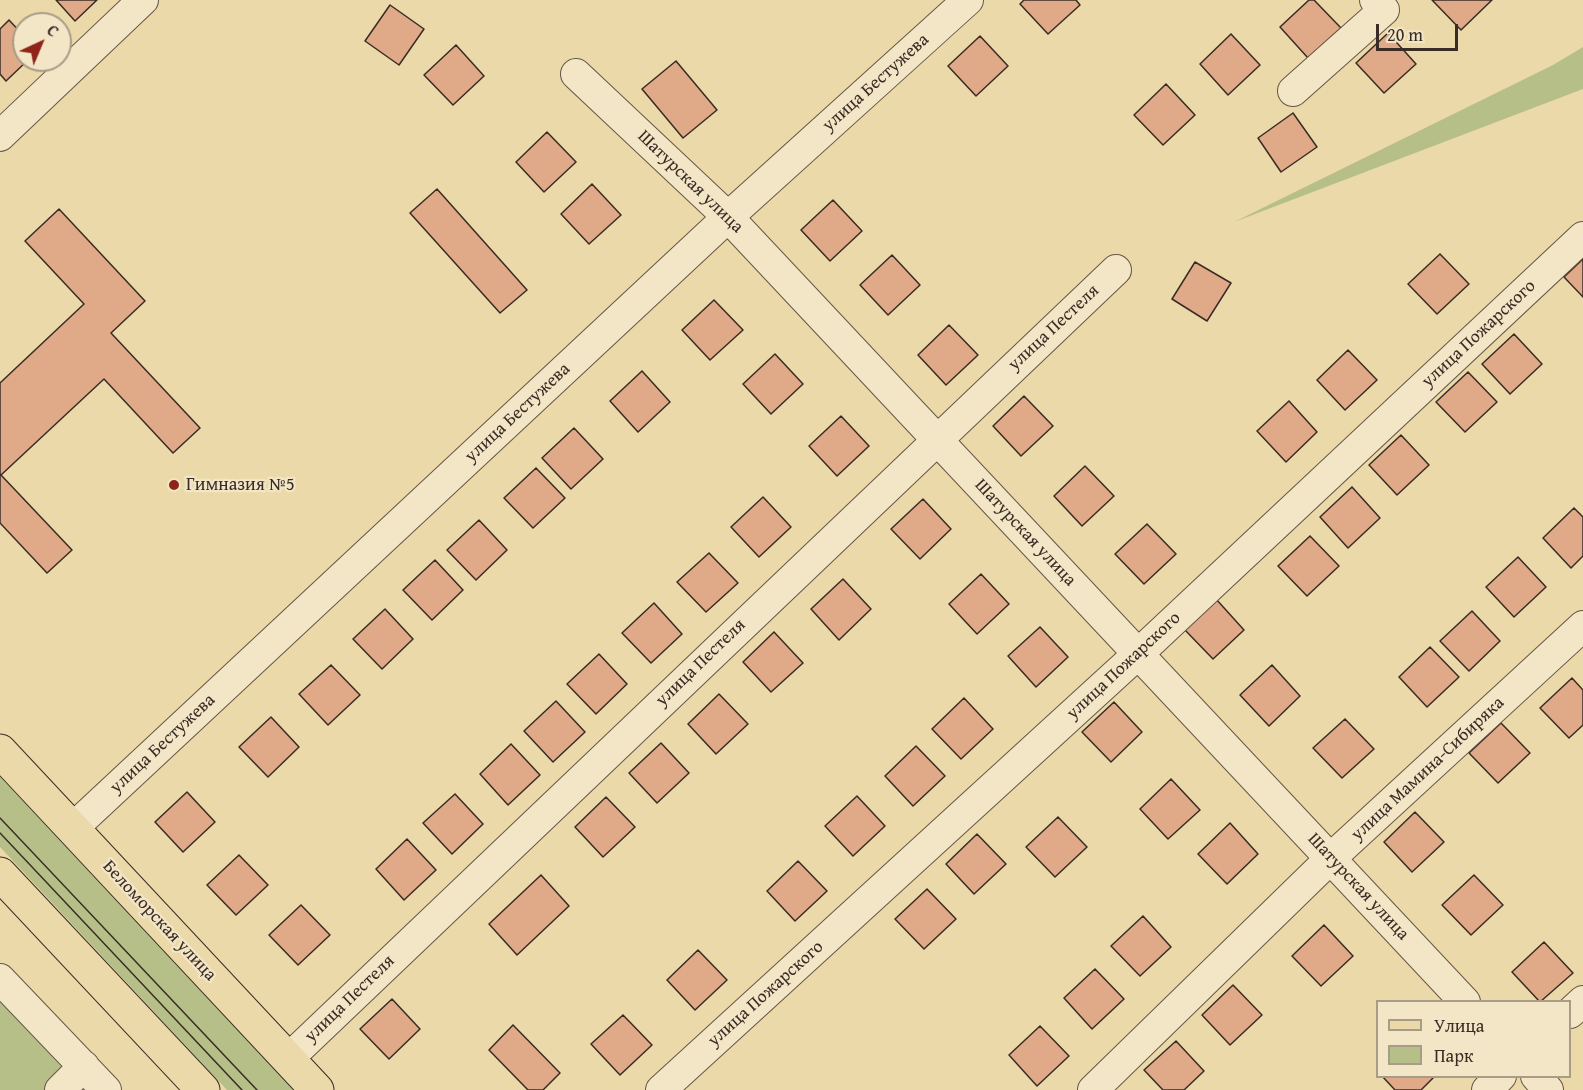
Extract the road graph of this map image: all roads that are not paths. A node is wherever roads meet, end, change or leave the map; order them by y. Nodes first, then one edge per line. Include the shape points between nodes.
1 (143, 0) edge
2 (968, 0) edge
3 (1379, 5) edge
4 (576, 74) dead end
5 (1293, 91) dead end
6 (0, 136) edge
7 (728, 217) junction
8 (1583, 237) edge
9 (1116, 270) dead end
10 (936, 439) junction
11 (1583, 626) edge
12 (1138, 654) junction
13 (0, 752) edge
14 (72, 829) junction
15 (1331, 858) junction
16 (0, 874) edge
17 (0, 979) edge
18 (1463, 1000) edge
19 (1583, 1000) edge
20 (1571, 1011) edge
21 (288, 1059) junction
22 (84, 1066) junction
23 (1500, 1078) edge
24 (1537, 1078) edge
25 (60, 1090) edge
26 (106, 1090) edge
27 (203, 1090) edge
28 (317, 1090) edge
29 (661, 1090) edge
30 (1093, 1090) edge
31 (1487, 1090) edge
32 (1548, 1090) edge

1 - 6 street
2 - 7 street, улица Бестужева
3 - 5 street
4 - 7 street, Шатурская улица
7 - 10 street, Шатурская улица
7 - 14 street, улица Бестужева
8 - 12 street, улица Пожарского
9 - 10 street, улица Пестеля
10 - 12 street, Шатурская улица
10 - 21 street, улица Пестеля
11 - 15 street, улица Мамина-Сибиряка
12 - 15 street, Шатурская улица
12 - 29 street, улица Пожарского
13 - 14 main road, Беломорская улица
14 - 21 main road, Беломорская улица
15 - 18 street, Шатурская улица
15 - 30 street, улица Мамина-Сибиряка
16 - 27 main road
17 - 22 street
19 - 20 street
21 - 28 main road, Беломорская улица
22 - 25 street
22 - 26 street
23 - 31 street
24 - 32 street

